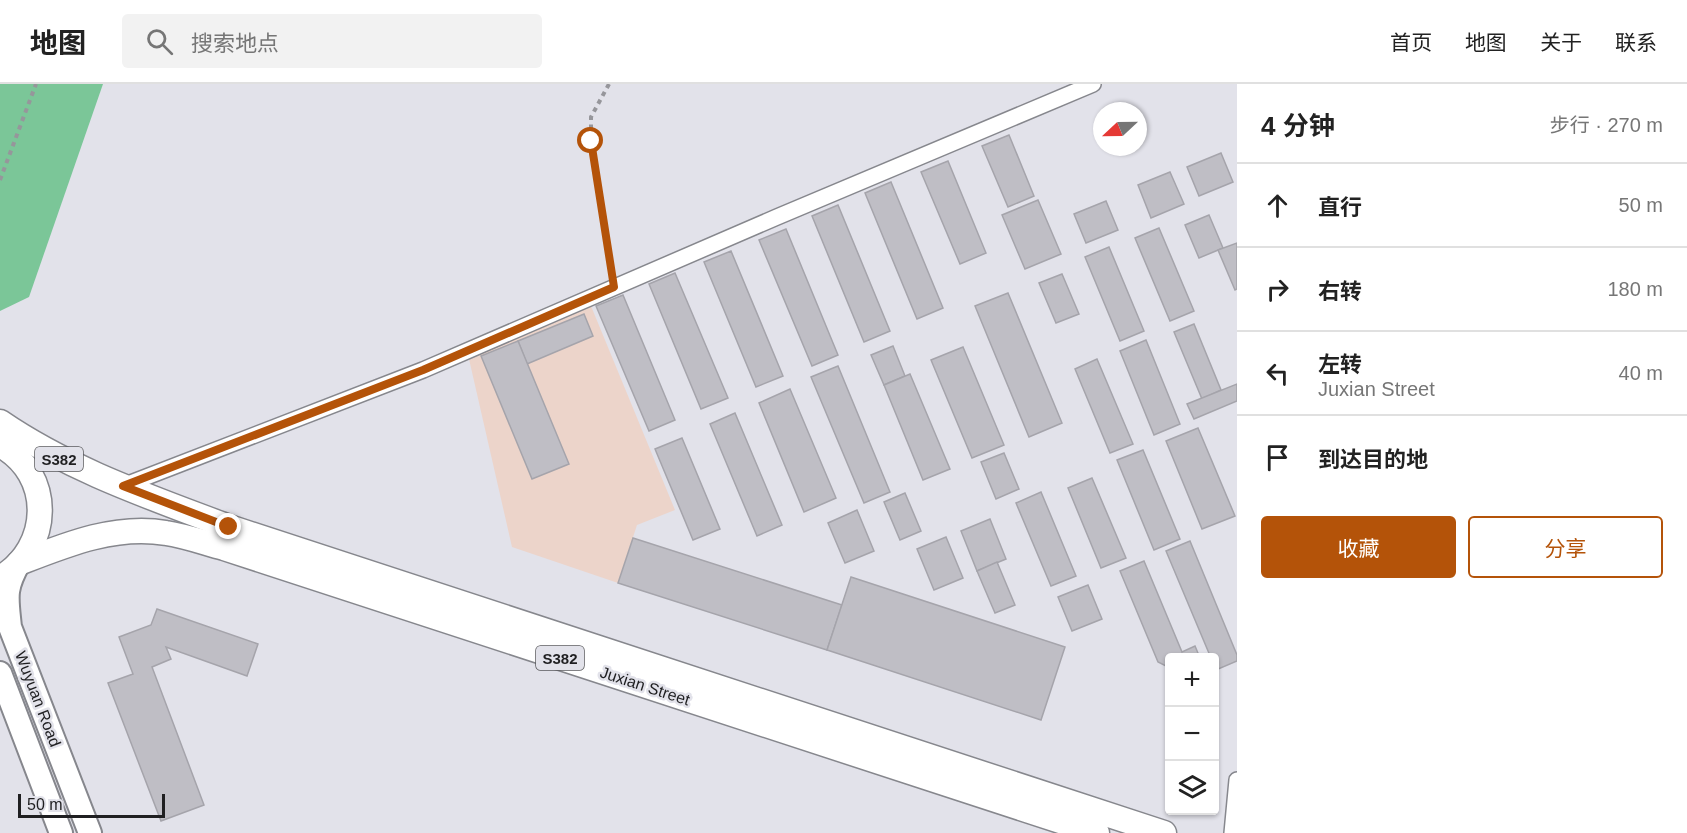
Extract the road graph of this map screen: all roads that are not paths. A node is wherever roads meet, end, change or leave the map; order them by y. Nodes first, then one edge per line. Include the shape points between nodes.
1 (1094, 84) edge
2 (0, 422) edge
3 (0, 445) edge
4 (29, 471) junction
5 (123, 486) junction
6 (19, 563) junction
7 (0, 578) edge
8 (0, 674) edge
9 (1237, 780) edge
10 (61, 833) edge
11 (90, 833) edge
12 (1097, 833) edge
13 (1164, 833) edge
14 (1232, 833) edge

1 - 5 street via 423,370
2 - 5 main road, S382 via 55,457
3 - 4 main road
4 - 5 main road
4 - 6 main road via 38,493 40,517 31,548
5 - 13 main road, Juxian Street / S382 via 229,527
6 - 7 main road, S382
6 - 11 main road, Wuyuan Road via 9,582 10,627
6 - 12 main road, Juxian Street / S382 via 108,535 135,531 165,533 236,552
8 - 10 main road, Wuyuan Road
9 - 14 street

